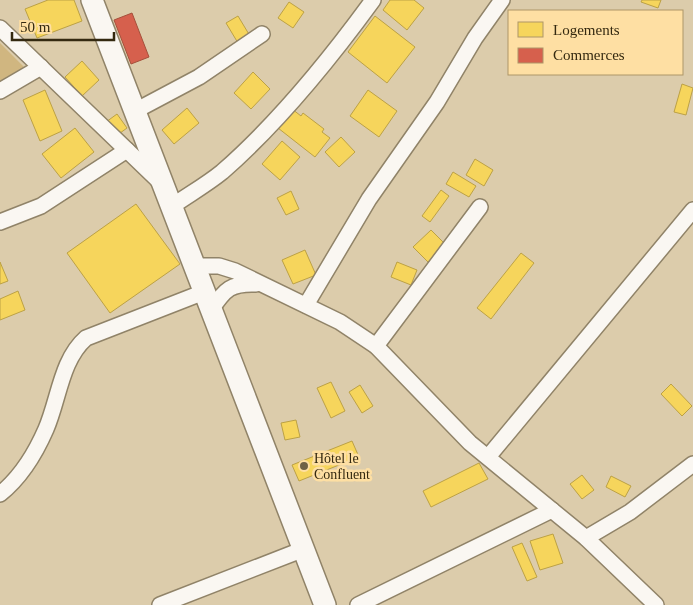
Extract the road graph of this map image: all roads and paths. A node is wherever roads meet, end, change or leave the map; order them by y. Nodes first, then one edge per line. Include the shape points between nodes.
1 (92, 0) edge
2 (374, 0) edge
3 (502, 0) edge
4 (0, 28) edge
5 (262, 34) dead end
6 (41, 68) junction
7 (0, 91) edge
8 (135, 111) junction
9 (127, 150) junction
10 (163, 185) junction
11 (171, 207) junction
12 (480, 207) dead end
13 (693, 210) edge
14 (0, 222) edge
15 (194, 266) junction
16 (258, 284) junction
17 (208, 301) junction
18 (306, 305) junction
19 (376, 346) junction
20 (488, 457) junction
21 (693, 464) edge
22 (0, 494) edge
23 (552, 510) junction
24 (586, 538) junction
25 (304, 549) junction
26 (160, 605) edge
27 (325, 605) edge
28 (358, 605) edge
29 (656, 605) edge

1 - 8 street
2 - 11 street via 278,116 221,172
3 - 18 street via 437,102 369,198
4 - 6 street
5 - 8 street via 199,77
6 - 7 street
6 - 9 street
8 - 10 street
9 - 10 street
9 - 14 street via 41,206
10 - 11 street
11 - 15 street
12 - 19 street
13 - 20 street
15 - 16 street via 219,266 236,271
15 - 17 street
16 - 17 street via 239,283
16 - 18 street
17 - 22 street via 86,338 75,348 46,429 12,485
17 - 25 street
18 - 19 street via 340,322
19 - 20 street via 454,427
20 - 23 street
21 - 24 street via 630,512
23 - 24 street
23 - 28 street
24 - 29 street
25 - 26 street
25 - 27 street

